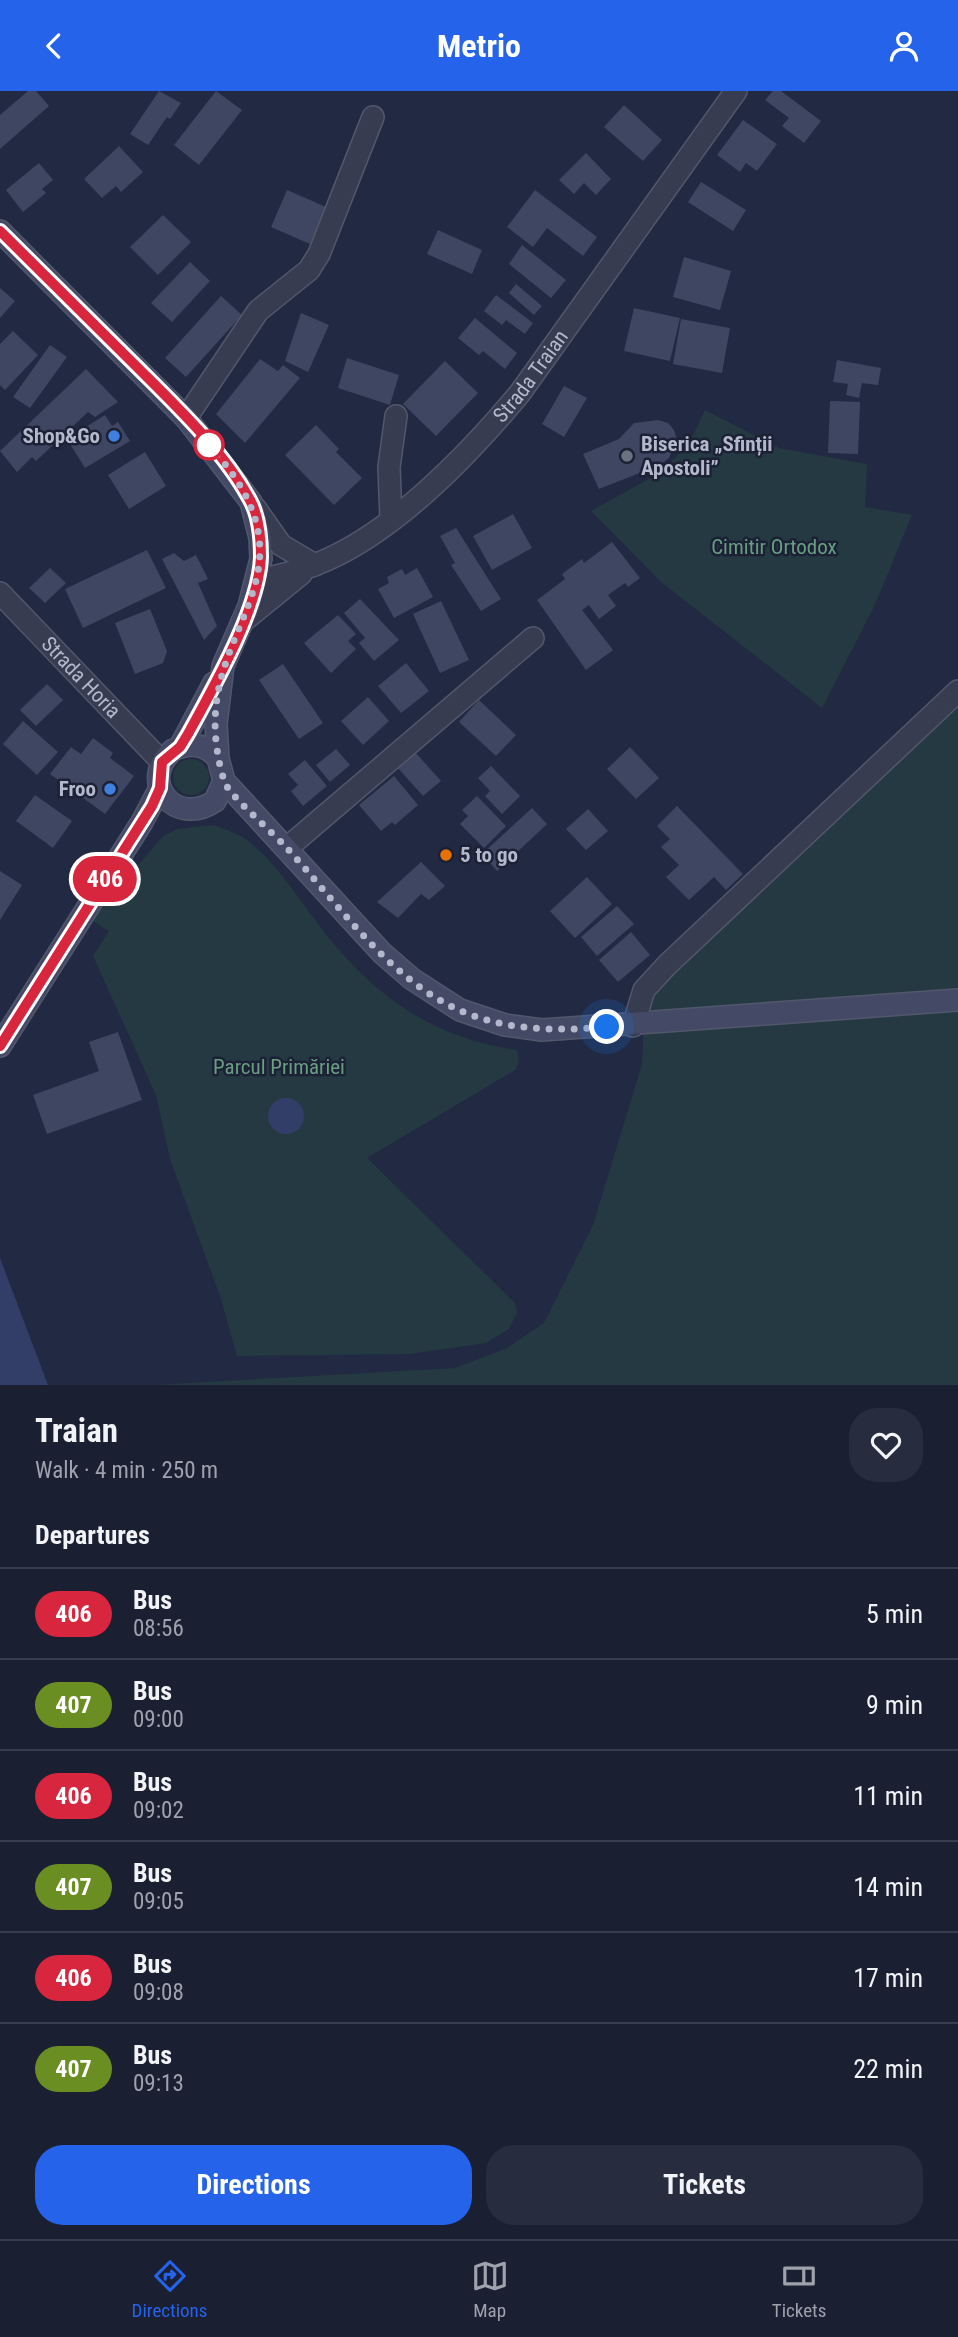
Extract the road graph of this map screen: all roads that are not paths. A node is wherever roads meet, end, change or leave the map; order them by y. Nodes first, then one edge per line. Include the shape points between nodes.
1 (736, 91) edge
2 (373, 117) dead end
3 (0, 231) edge
4 (396, 416) dead end
5 (186, 418) junction
6 (251, 502) junction
7 (391, 519) junction
8 (315, 565) junction
9 (257, 581) junction
10 (0, 593) edge
11 (242, 622) junction
12 (533, 638) dead end
13 (223, 666) junction
14 (958, 691) edge
15 (180, 747) junction
16 (218, 758) junction
17 (162, 762) junction
18 (224, 781) junction
19 (160, 788) junction
20 (207, 806) junction
21 (181, 809) junction
22 (271, 832) junction
23 (133, 837) junction
24 (287, 848) junction
25 (958, 1000) edge
26 (633, 1025) junction
27 (0, 1047) edge

1 - 7 street, Strada Traian via 520,393 464,456
2 - 5 street via 319,254 309,270 258,311
3 - 5 main road
4 - 7 street via 389,467
5 - 6 main road
6 - 8 street via 271,535
6 - 9 main road via 260,538
7 - 8 street, Strada Traian
8 - 9 street, Strada Traian
8 - 11 street
9 - 11 main road
10 - 17 street, Strada Horia
11 - 13 main road
12 - 24 street
13 - 15 main road
13 - 16 main road via 216,725
14 - 26 street via 667,965 644,990
15 - 16 main road via 204,747
15 - 17 main road
16 - 18 main road
17 - 19 main road
18 - 20 main road
18 - 22 main road
19 - 21 main road via 169,802
19 - 23 main road
20 - 21 main road
20 - 22 main road via 236,813
21 - 23 main road
22 - 24 main road
23 - 27 main road
24 - 26 main road via 382,953 460,1010 505,1025 542,1030
25 - 26 main road

